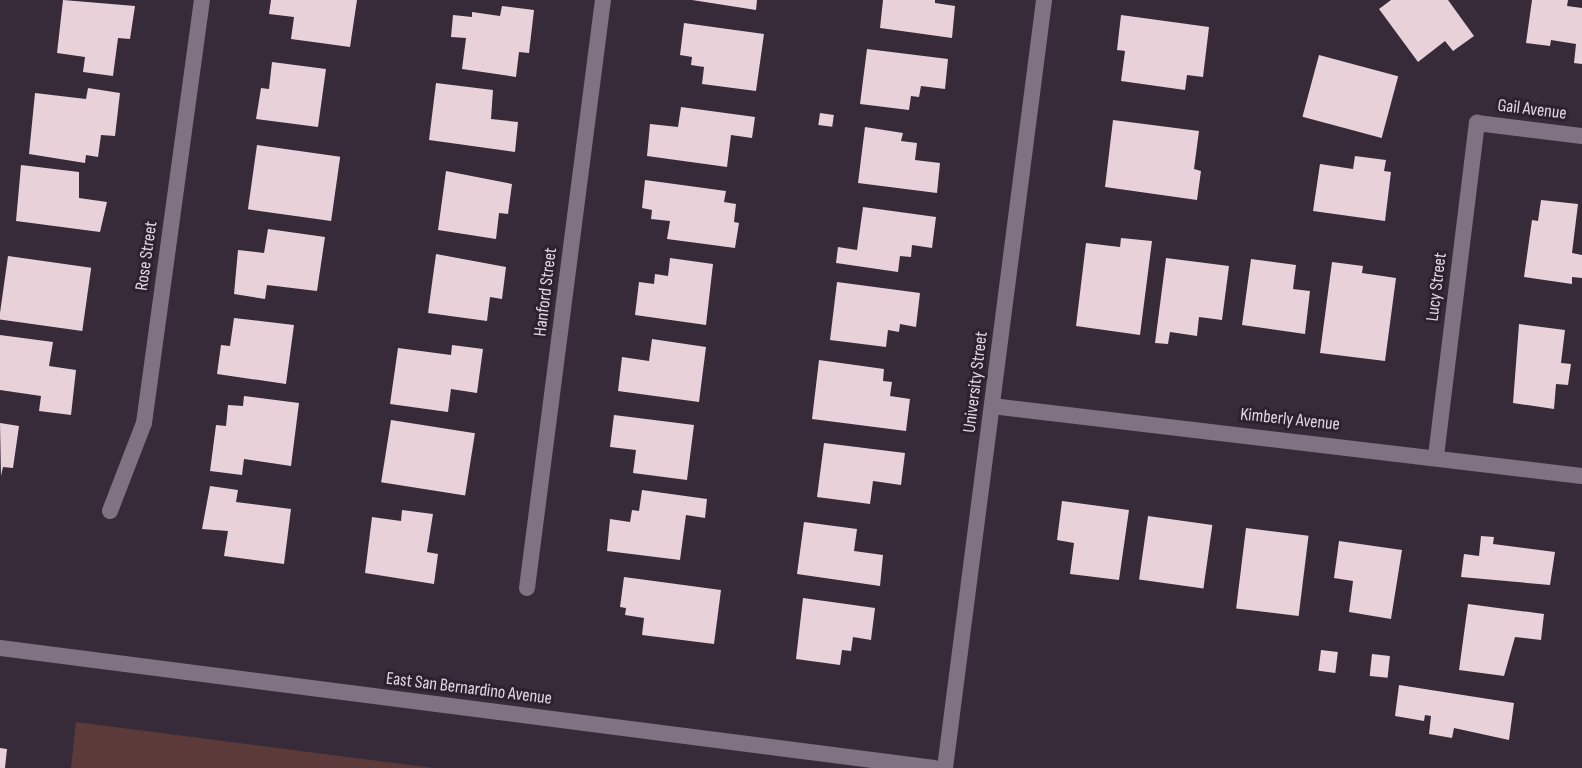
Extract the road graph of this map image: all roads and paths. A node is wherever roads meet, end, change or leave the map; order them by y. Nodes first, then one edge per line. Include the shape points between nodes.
1 (202, 0) edge
2 (603, 0) edge
3 (1044, 0) edge
4 (1477, 123) joint
5 (1582, 136) edge
6 (992, 406) junction
7 (1436, 456) junction
8 (1582, 476) edge
9 (111, 512) dead end
10 (527, 588) dead end
11 (0, 648) edge
12 (934, 768) edge
13 (945, 768) edge

1 - 9 street, Rose Street via 144,423
2 - 10 street, Hanford Street
3 - 6 street, University Street
4 - 5 street, Gail Avenue
4 - 7 street, Lucy Street
6 - 7 street, Kimberly Avenue
6 - 13 street, University Street
7 - 8 street, Kimberly Avenue
11 - 12 street, East San Bernardino Avenue

